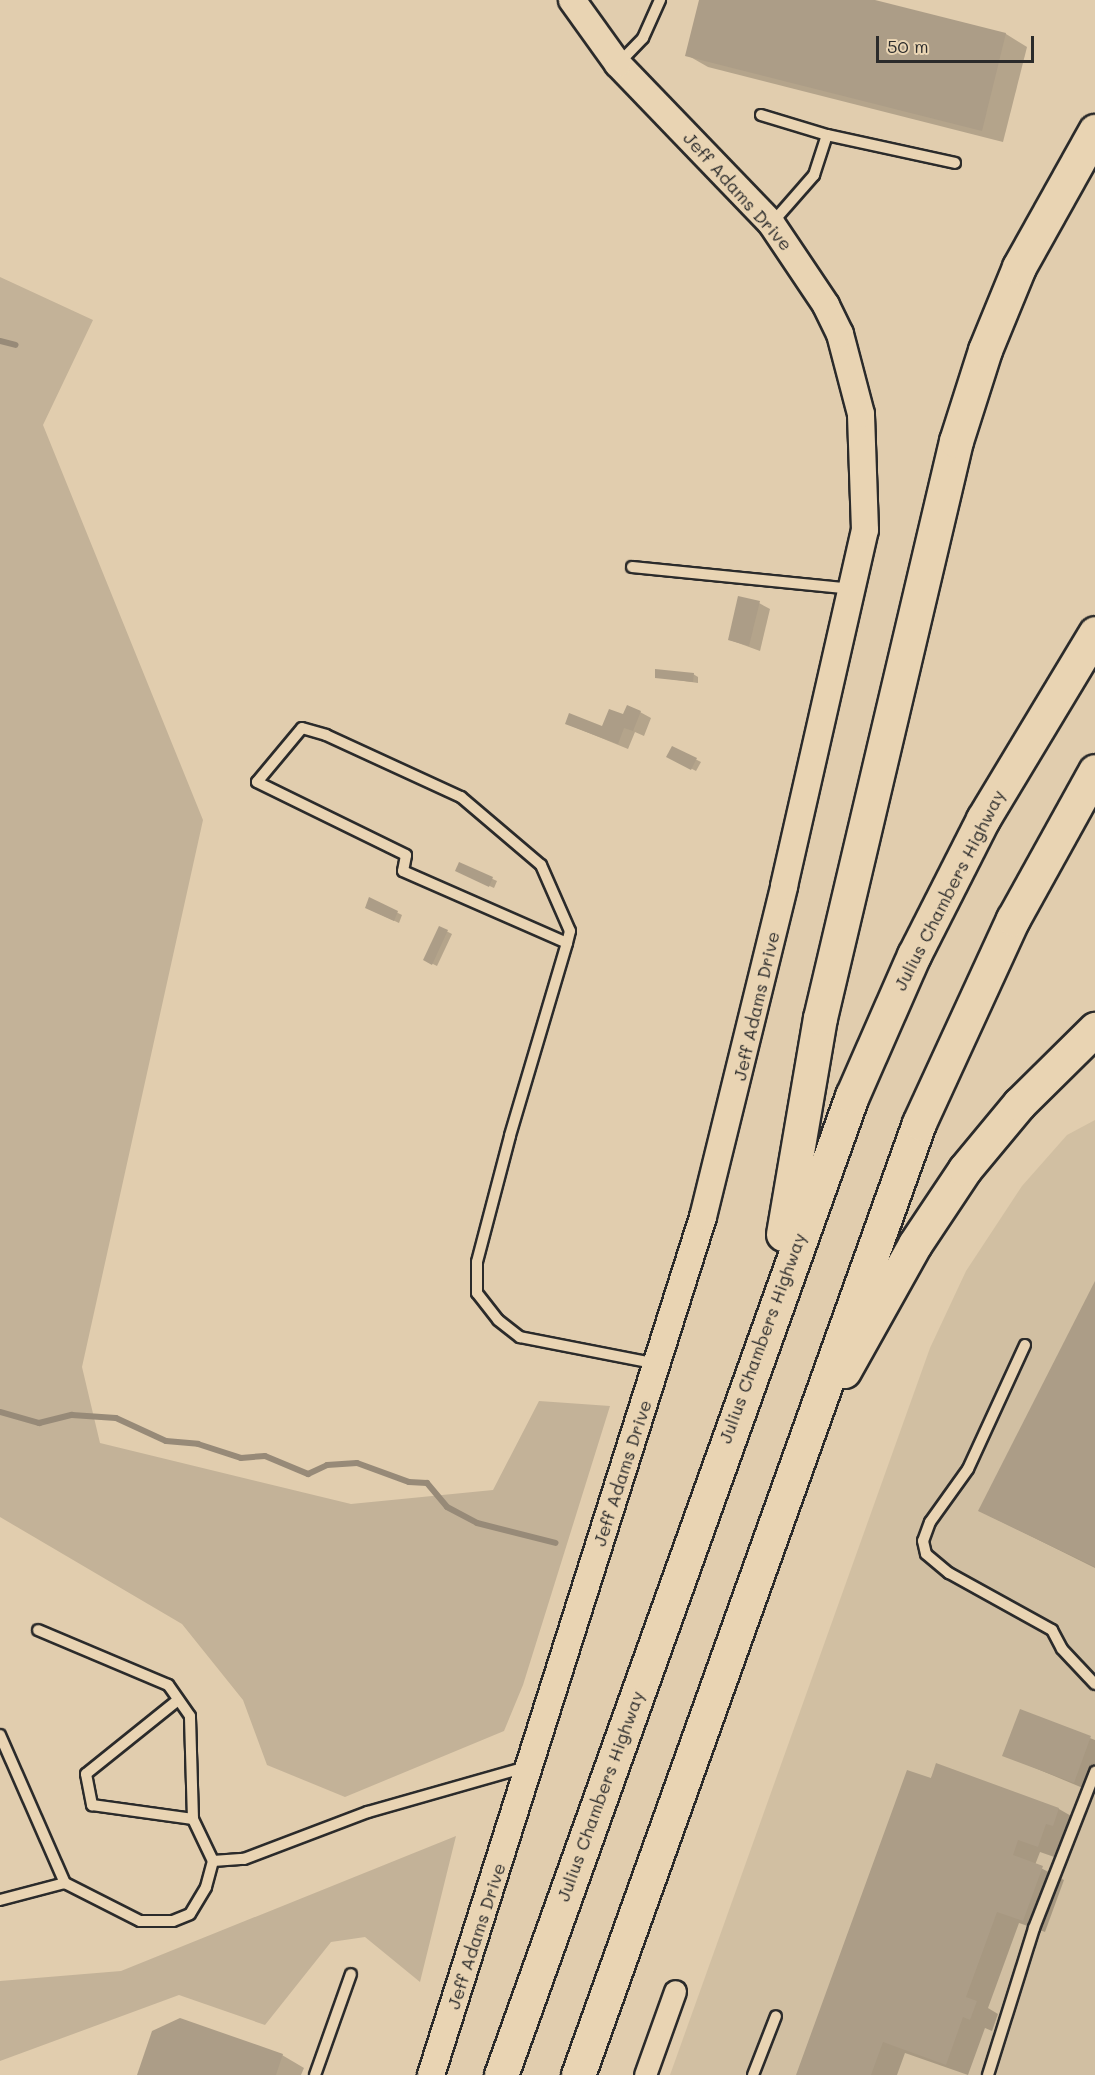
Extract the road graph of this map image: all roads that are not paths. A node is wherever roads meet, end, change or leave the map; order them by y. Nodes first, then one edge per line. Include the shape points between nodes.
1 (572, 0) edge
2 (660, 0) edge
3 (618, 64) junction
4 (761, 115) dead end
5 (1095, 131) edge
6 (827, 135) junction
7 (955, 163) dead end
8 (771, 223) junction
9 (632, 567) dead end
10 (853, 589) junction
11 (1095, 633) edge
12 (1095, 771) edge
13 (567, 943) junction
14 (1095, 1029) edge
15 (769, 1320) junction
16 (1025, 1345) dead end
17 (657, 1364) junction
18 (798, 1454) junction
19 (38, 1630) dead end
20 (1095, 1684) edge
21 (178, 1700) junction
22 (0, 1735) edge
23 (529, 1766) junction
24 (1095, 1772) edge
25 (193, 1819) junction
26 (213, 1861) junction
27 (65, 1883) junction
28 (0, 1900) edge
29 (351, 1974) dead end
30 (675, 1991) dead end
31 (776, 2016) dead end
32 (315, 2075) edge
33 (431, 2075) edge
34 (501, 2075) edge
35 (578, 2075) edge
36 (645, 2075) edge
37 (753, 2075) edge
38 (988, 2075) edge

1 - 3 street, Jeff Adams Drive
2 - 3 lane via 643,38
3 - 8 street, Jeff Adams Drive
4 - 6 lane
5 - 15 highway via 1019,267 985,350 956,441 820,1018
6 - 7 lane
6 - 8 lane via 814,175
8 - 10 street, Jeff Adams Drive via 810,277 840,334 861,414 865,530
9 - 10 lane
10 - 17 street, Jeff Adams Drive via 724,1135
11 - 15 highway, Julius Chambers Highway via 983,819 914,955 824,1167
12 - 18 highway via 1013,919 948,1055 892,1192
13 - 13 lane via 570,931 542,865 461,796 422,776 302,728 257,782 406,855 404,871
13 - 17 lane via 477,1262 477,1293 498,1320 520,1337
14 - 18 highway via 1019,1104 945,1197
15 - 34 highway, Julius Chambers Highway
16 - 20 lane via 968,1469 930,1522 923,1541 926,1554 949,1574 1052,1630 1062,1649
17 - 23 street, Jeff Adams Drive
18 - 35 highway
19 - 21 lane via 168,1685
21 - 25 lane via 190,1716
21 - 25 lane via 86,1774 92,1805
22 - 27 lane
23 - 26 lane via 368,1812 244,1859
23 - 33 street, Jeff Adams Drive
24 - 38 lane via 1034,1928
25 - 26 lane
26 - 27 lane via 200,1900 190,1914 173,1921 140,1921
27 - 28 lane
29 - 32 lane
30 - 36 street
31 - 37 lane

